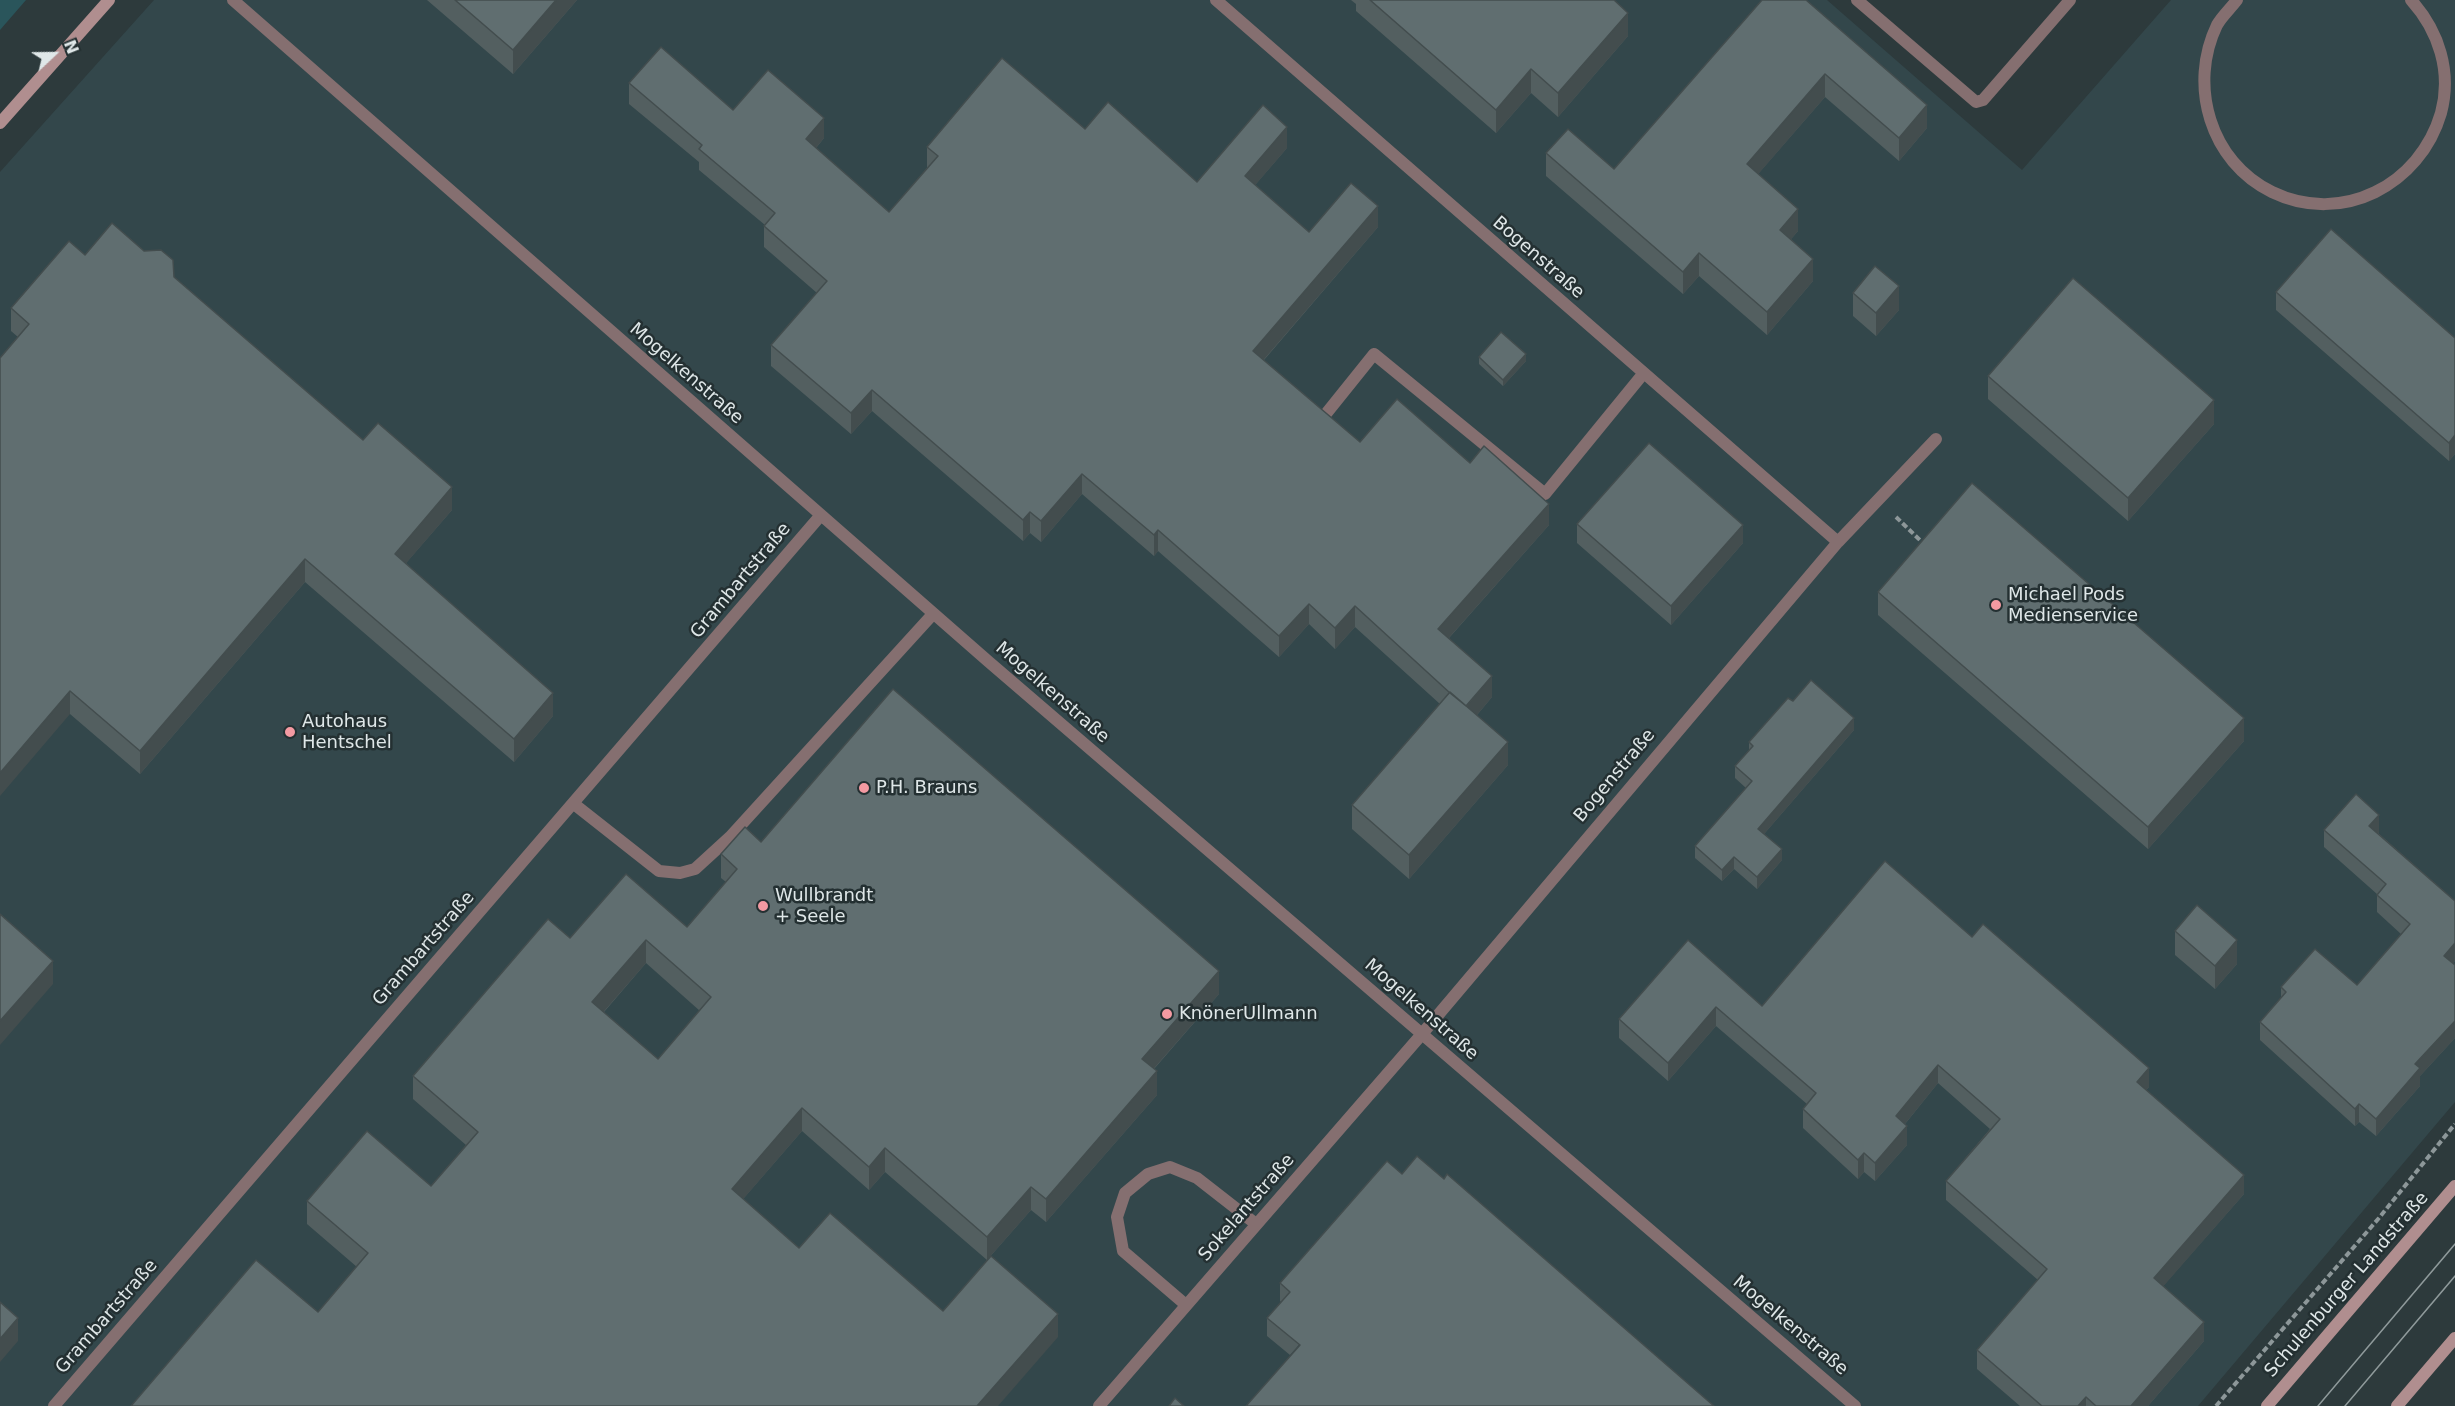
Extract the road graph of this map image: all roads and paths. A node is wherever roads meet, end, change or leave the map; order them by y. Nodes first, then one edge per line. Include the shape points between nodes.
1 (109, 0) edge
2 (233, 0) edge
3 (1216, 0) edge
4 (1857, 0) edge
5 (2070, 0) edge
6 (2237, 0) edge
7 (2411, 0) edge
8 (2450, 100) edge
9 (0, 123) edge
10 (1643, 374) junction
11 (1325, 415) edge
12 (1936, 439) dead end
13 (1877, 500) junction
14 (821, 515) junction
15 (1838, 542) junction
16 (1932, 552) edge
17 (933, 614) junction
18 (574, 804) junction
19 (1422, 1034) junction
20 (2455, 1124) edge
21 (2455, 1186) edge
22 (1256, 1224) junction
23 (1186, 1305) junction
24 (2455, 1338) edge
25 (54, 1406) edge
26 (1099, 1406) edge
27 (1855, 1406) edge
28 (2216, 1406) edge
29 (2266, 1406) edge
30 (2397, 1406) edge

1 - 9 main road
2 - 14 street, Mogelkenstraße
3 - 10 street, Bogenstraße
4 - 5 street via 1976,102 1983,100
6 - 8 street via 2218,24 2204,64 2205,103 2217,140 2240,170 2272,192 2308,203 2347,202 2384,189 2414,166 2435,134
7 - 8 street via 2428,19 2443,58
10 - 11 street via 1545,494 1374,354
10 - 15 street, Bogenstraße
12 - 13 street, Bogenstraße
13 - 15 street, Bogenstraße
13 - 16 path
14 - 17 street, Mogelkenstraße
14 - 18 street, Grambartstraße
15 - 19 street, Bogenstraße
17 - 18 street via 695,870 659,871
17 - 19 street, Mogelkenstraße
18 - 25 street, Grambartstraße
19 - 22 street, Sokelantstraße
19 - 27 street, Mogelkenstraße
20 - 28 path
21 - 29 main road, Schulenburger Landstraße
22 - 23 street, Sokelantstraße
22 - 23 street via 1197,1178 1170,1167 1148,1174 1125,1193 1117,1217 1123,1251
23 - 26 street, Sokelantstraße
24 - 30 main road

